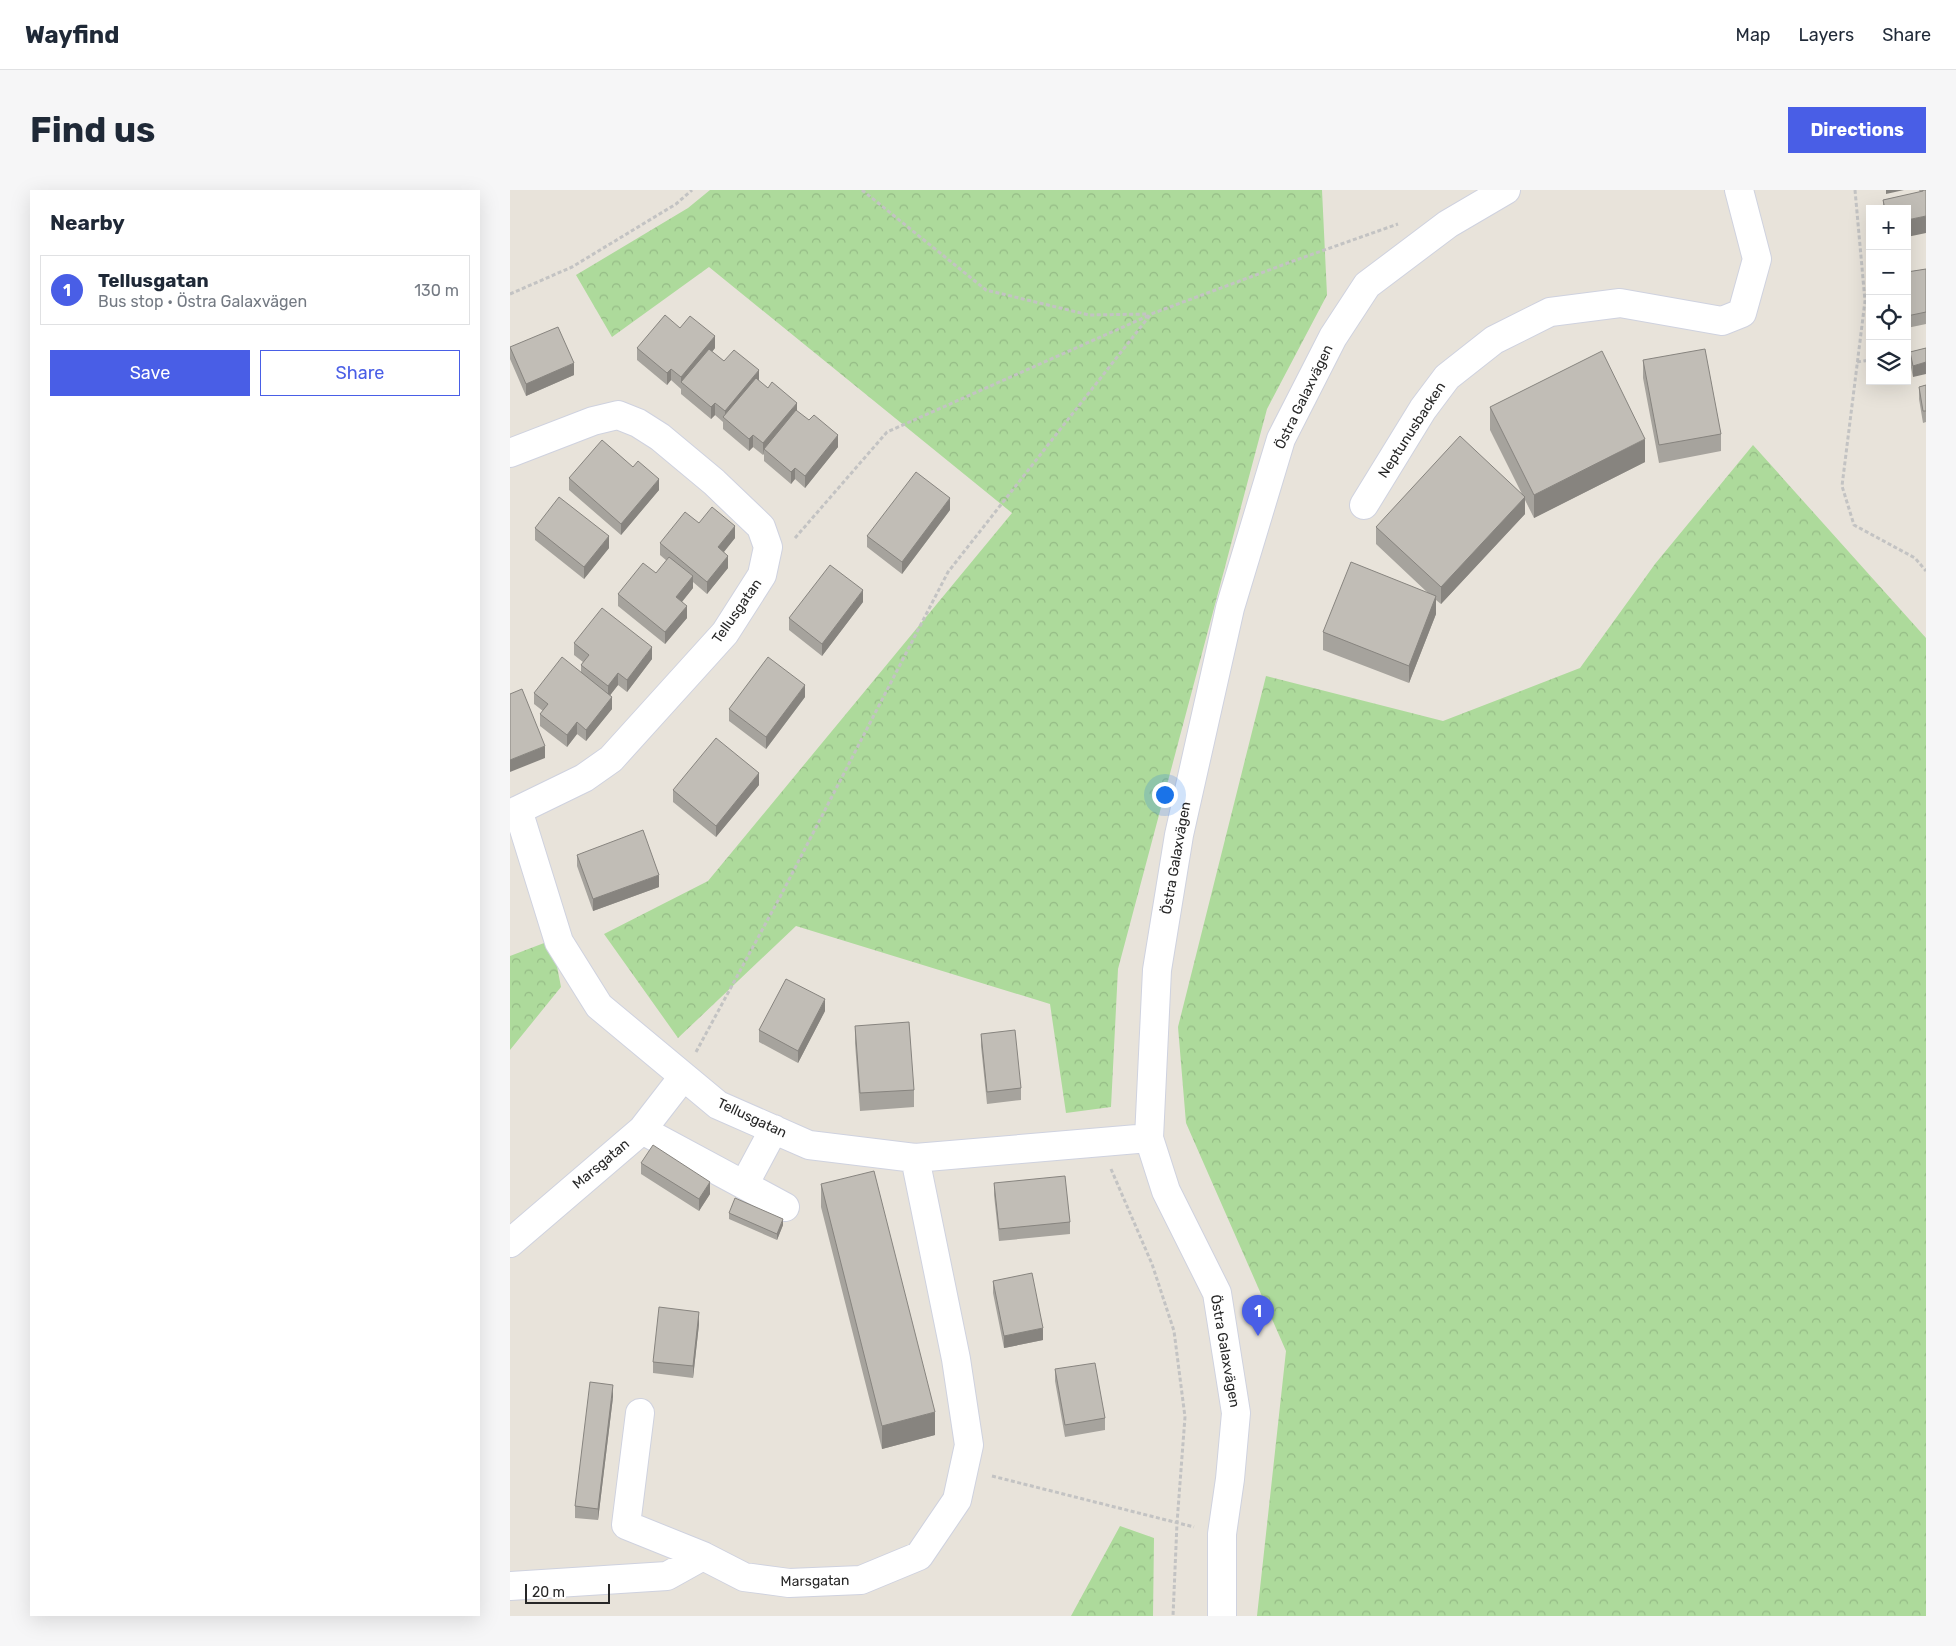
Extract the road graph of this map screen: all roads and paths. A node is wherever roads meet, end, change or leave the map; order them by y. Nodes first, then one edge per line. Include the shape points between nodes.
1 (692, 190) edge
2 (862, 190) edge
3 (1506, 190) edge
4 (1739, 190) edge
5 (1856, 190) edge
6 (1406, 222) dead end
7 (510, 294) edge
8 (1150, 314) junction
9 (1866, 361) edge
10 (1857, 362) junction
11 (510, 452) edge
12 (1364, 505) dead end
13 (794, 539) dead end
14 (1926, 571) edge
15 (514, 812) edge
16 (683, 1077) junction
17 (774, 1129) junction
18 (642, 1130) junction
19 (1149, 1138) junction
20 (1097, 1142) junction
21 (915, 1158) junction
22 (744, 1185) junction
23 (785, 1207) dead end
24 (510, 1243) edge
25 (640, 1413) dead end
26 (964, 1469) junction
27 (1177, 1522) junction
28 (1222, 1534) junction
29 (704, 1556) junction
30 (510, 1586) edge
31 (1173, 1616) edge
32 (1222, 1616) edge

1 - 7 path via 676,204 572,267
2 - 8 path via 986,290 1089,315
3 - 19 street, Östra Galaxvägen via 1448,224 1367,285 1333,337 1281,438 1230,608 1179,834 1156,970
4 - 12 street, Neptunusbacken via 1757,259 1742,313 1722,321 1620,303 1550,312 1494,340 1447,376
5 - 10 path via 1865,301
6 - 8 path
8 - 13 path via 887,432
8 - 16 path via 948,572
9 - 10 path
10 - 14 path via 1842,486 1854,525 1915,558
11 - 15 street, Tellusgatan via 618,415 660,437 714,482 761,528 768,547 762,575 725,633 611,759 584,778
15 - 16 street, Tellusgatan via 559,942 599,1006
16 - 17 street, Tellusgatan via 718,1105
16 - 18 street, Marsgatan
17 - 21 street, Tellusgatan via 810,1144
17 - 22 street
18 - 22 street
18 - 24 street, Marsgatan
19 - 20 street, Tellusgatan
19 - 28 street, Östra Galaxvägen via 1166,1191 1217,1293 1236,1413
20 - 21 street, Tellusgatan
20 - 27 path via 1152,1264 1174,1330 1185,1417
21 - 26 street, Marsgatan via 956,1359 969,1445
22 - 23 street
25 - 29 street, Marsgatan via 626,1525
26 - 27 path
26 - 29 street, Marsgatan via 957,1500 919,1556 861,1580 789,1583 744,1577
27 - 28 path
27 - 31 path
28 - 32 street, Östra Galaxvägen
29 - 30 street via 666,1576

